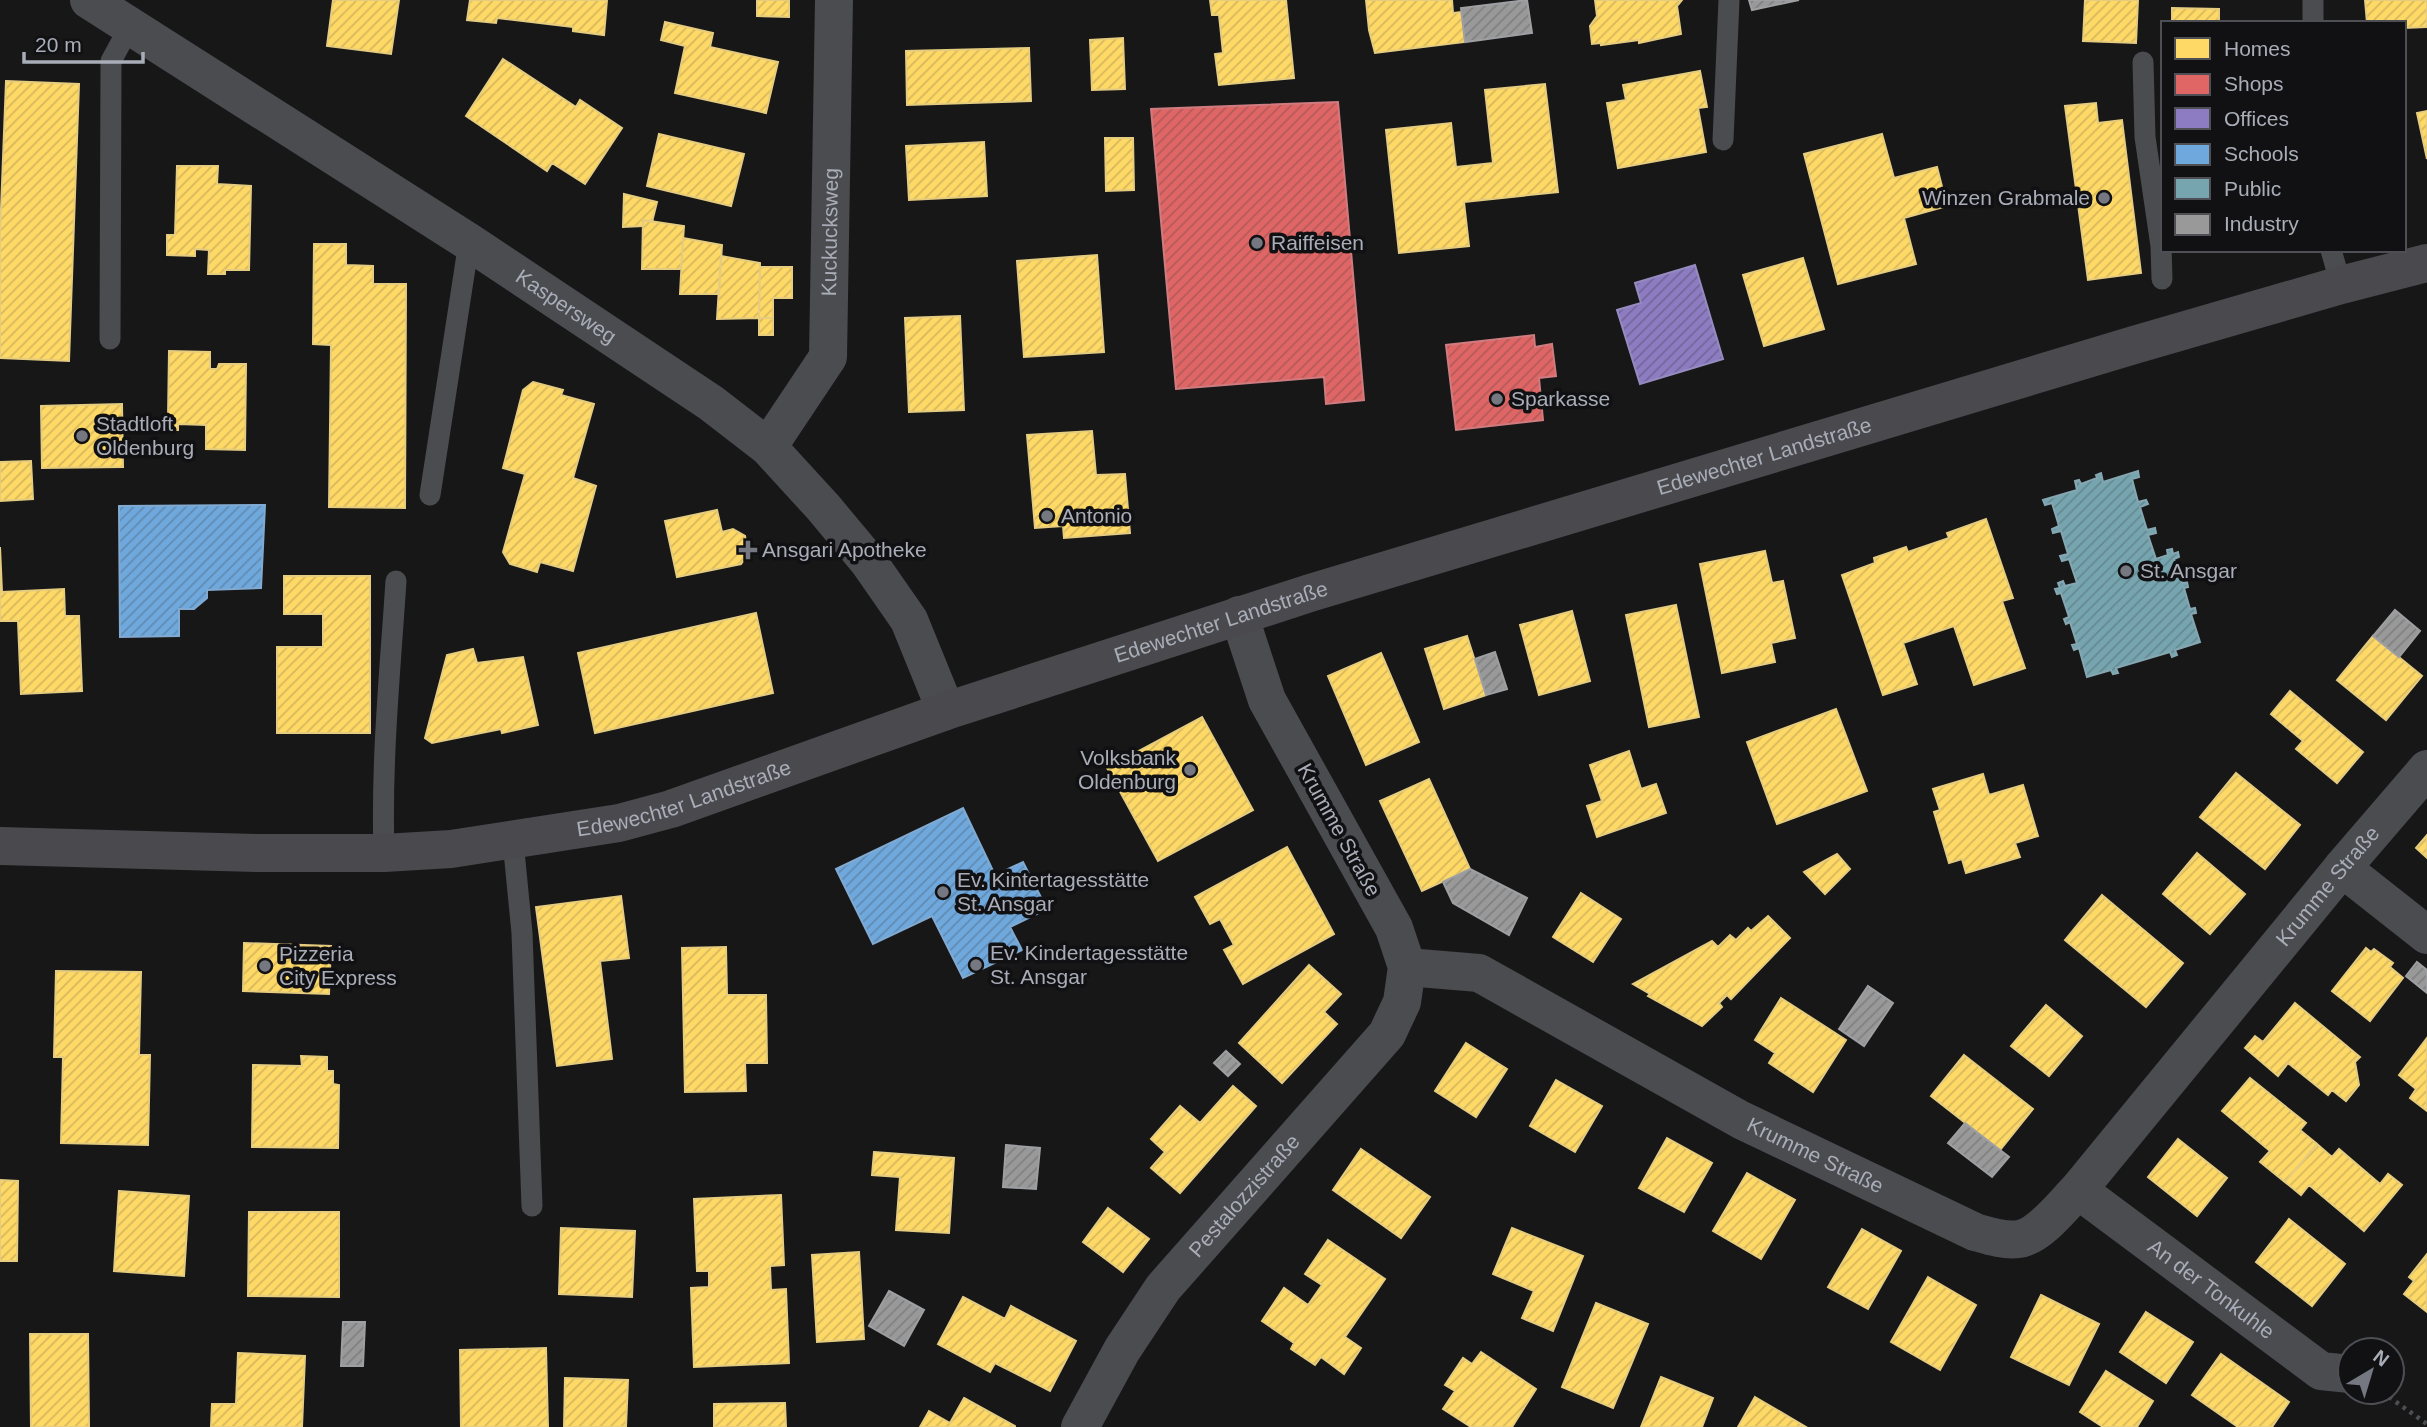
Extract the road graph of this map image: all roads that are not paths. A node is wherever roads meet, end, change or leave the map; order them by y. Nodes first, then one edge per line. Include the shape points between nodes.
1 (89, 0) edge
2 (834, 0) edge
3 (1729, 0) edge
4 (2313, 0) edge
5 (2313, 21) edge
6 (130, 26) junction
7 (2143, 62) dead end
8 (1723, 141) dead end
9 (469, 242) junction
10 (2161, 246) edge
11 (2161, 252) edge
12 (2427, 263) edge
13 (2336, 268) edge
14 (2162, 279) dead end
15 (110, 339) dead end
16 (768, 447) junction
17 (430, 495) dead end
18 (396, 581) dead end
19 (1239, 615) junction
20 (946, 710) junction
21 (2427, 769) edge
22 (513, 841) junction
23 (0, 846) edge
24 (384, 853) junction
25 (2342, 868) junction
26 (2427, 935) edge
27 (1407, 967) junction
28 (2078, 1190) junction
29 (532, 1206) dead end
30 (2336, 1373) edge
31 (1080, 1427) edge

1 - 6 street, Kaspersweg
2 - 16 street, Kuckucksweg via 828,358
3 - 8 lane
4 - 5 lane
6 - 9 street, Kaspersweg
6 - 15 lane via 111,61
7 - 10 lane via 2145,137
9 - 16 street, Kaspersweg via 711,403
9 - 17 lane
11 - 14 lane
12 - 13 main road, Edewechter Landstraße
13 - 19 main road, Edewechter Landstraße
16 - 20 street, Kaspersweg via 869,561 909,620
18 - 24 lane via 384,744
19 - 20 main road, Edewechter Landstraße
19 - 27 street, Krumme Straße via 1267,700 1394,928
20 - 22 main road, Edewechter Landstraße via 671,809
21 - 25 street, Krumme Straße
22 - 24 main road, Edewechter Landstraße
22 - 29 lane via 524,973
23 - 24 main road, Edewechter Landstraße
25 - 26 street
25 - 28 street, Krumme Straße
27 - 28 street, Krumme Straße via 1479,974 1741,1120 1975,1232 2021,1239 2043,1226
27 - 31 street, Pestalozzistraße via 1402,1002 1387,1034 1163,1288
28 - 30 street, An der Tonkuhle

